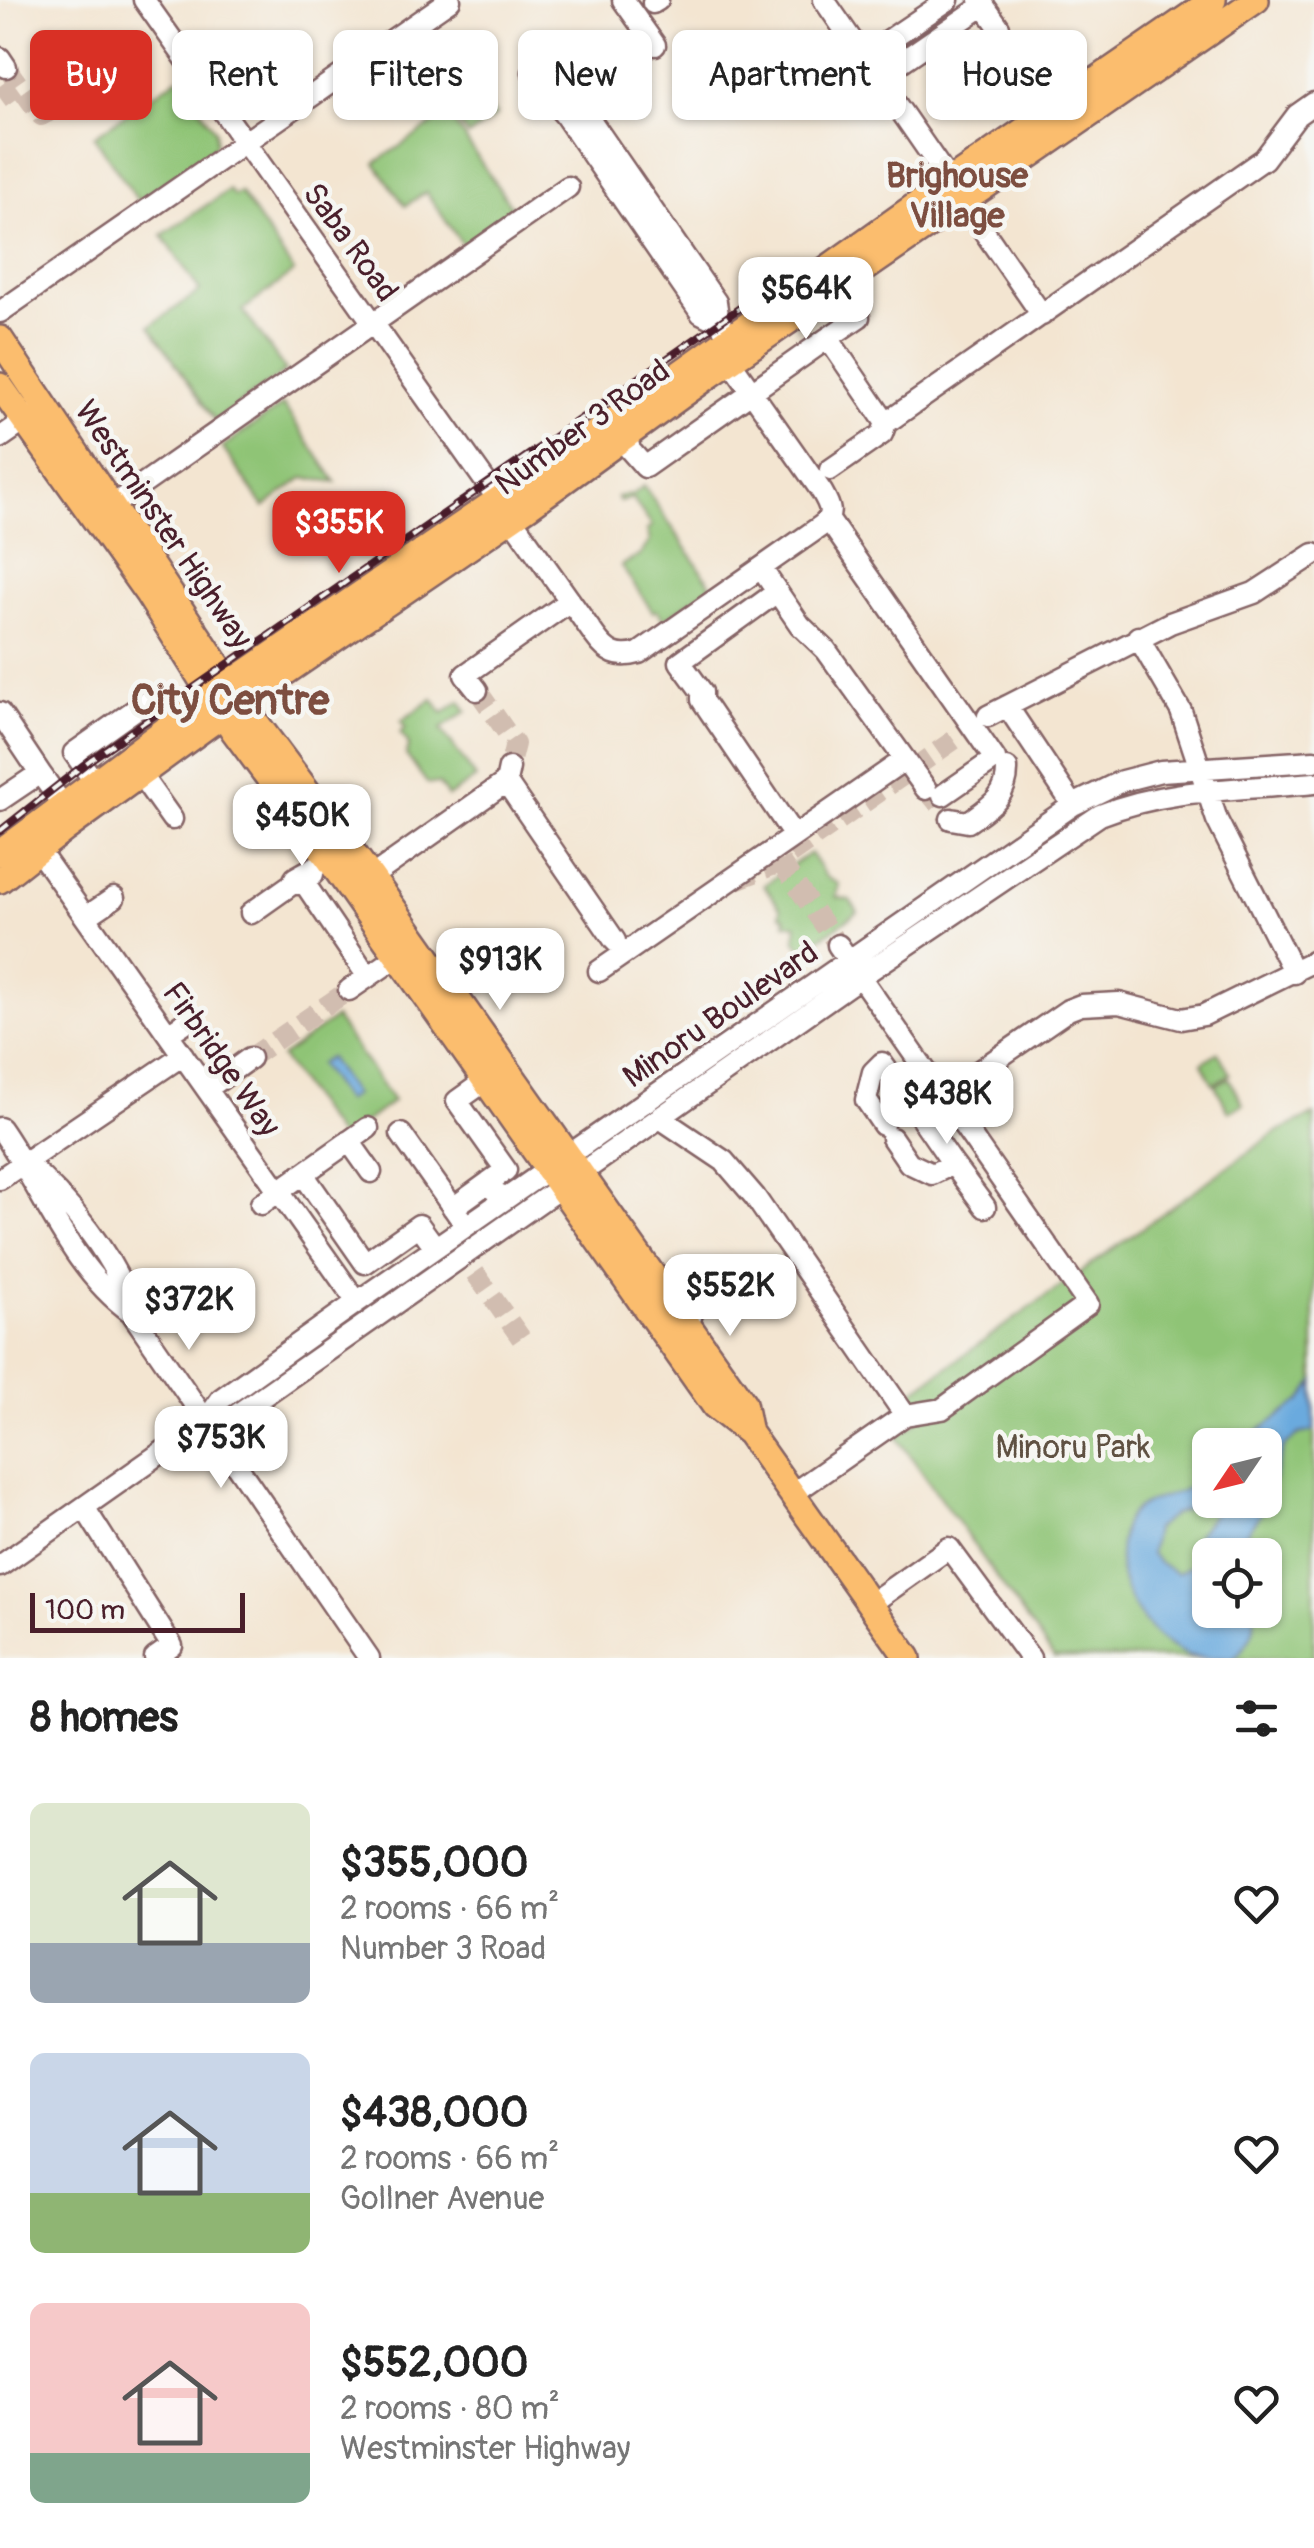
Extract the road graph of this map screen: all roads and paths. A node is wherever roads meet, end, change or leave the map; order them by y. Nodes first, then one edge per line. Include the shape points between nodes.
1 (144, 0) edge
2 (450, 0) edge
3 (624, 0) edge
4 (824, 0) edge
5 (948, 0) edge
6 (1213, 0) edge
7 (1256, 0) edge
8 (982, 3) edge
9 (850, 30) edge
10 (904, 30) edge
11 (998, 30) edge
12 (655, 45) dead end
13 (906, 59) edge
14 (1087, 86) edge
15 (1314, 102) edge
16 (906, 108) edge
17 (1038, 120) edge
18 (244, 144) junction
19 (568, 187) dead end
20 (956, 191) junction
21 (840, 286) junction
22 (0, 312) edge
23 (1042, 314) junction
24 (374, 325) junction
25 (828, 338) junction
26 (730, 343) junction
27 (4, 353) edge
28 (0, 386) edge
29 (750, 391) junction
30 (35, 414) junction
31 (886, 423) junction
32 (0, 438) edge
33 (627, 438) junction
34 (830, 470) dead end
35 (113, 505) junction
36 (505, 509) junction
37 (828, 519) junction
38 (1314, 554) edge
39 (761, 568) junction
40 (777, 592) junction
41 (570, 601) junction
42 (1138, 638) junction
43 (476, 690) dead end
44 (228, 699) junction
45 (146, 702) dead end
46 (1007, 706) junction
47 (0, 713) edge
48 (988, 716) tunnel mouth
49 (904, 760) junction
50 (1314, 761) edge
51 (1201, 767) junction
52 (1007, 768) dead end
53 (40, 773) junction
54 (140, 774) junction
55 (94, 781) junction
56 (1314, 783) edge
57 (1208, 791) junction
58 (0, 800) edge
59 (63, 805) junction
60 (1073, 805) junction
61 (172, 819) dead end
62 (950, 820) dead end
63 (790, 830) junction
64 (38, 850) junction
65 (0, 853) edge
66 (309, 874) junction
67 (371, 878) junction
68 (0, 880) edge
69 (114, 898) dead end
70 (251, 913) dead end
71 (86, 917) junction
72 (615, 941) dead end
73 (397, 957) junction
74 (849, 961) junction
75 (1314, 962) edge
76 (599, 971) dead end
77 (1294, 973) junction
78 (368, 977) junction
79 (349, 990) tunnel mouth
80 (189, 1020) dead end
81 (168, 1034) junction
82 (183, 1055) junction
83 (250, 1058) tunnel mouth
84 (485, 1081) junction
85 (207, 1089) junction
86 (943, 1096) junction
87 (918, 1114) junction
88 (660, 1118) junction
89 (0, 1128) edge
90 (368, 1128) dead end
91 (401, 1134) dead end
92 (349, 1141) junction
93 (24, 1162) junction
94 (953, 1164) junction
95 (371, 1172) dead end
96 (564, 1172) junction
97 (303, 1174) junction
98 (0, 1179) edge
99 (489, 1182) junction
100 (279, 1192) junction
101 (502, 1202) junction
102 (261, 1204) dead end
103 (453, 1208) junction
104 (985, 1208) dead end
105 (466, 1226) junction
106 (435, 1247) junction
107 (357, 1302) junction
108 (905, 1416) junction
109 (204, 1422) junction
110 (749, 1433) junction
111 (792, 1494) junction
112 (84, 1507) junction
113 (0, 1566) edge
114 (870, 1604) junction
115 (169, 1654) edge
116 (369, 1658) edge
117 (908, 1658) edge
118 (1030, 1658) edge

1 - 18 street, Saba Road
2 - 18 street
3 - 12 street
4 - 9 street
5 - 10 street
6 - 14 main road, Number 3 Road
7 - 20 main road, Number 3 Road
8 - 11 street
8 - 13 street
15 - 23 street via 1264,159
16 - 20 street
17 - 20 main road, Number 3 Road
18 - 22 street
18 - 24 street, Saba Road
19 - 24 street
20 - 21 main road, Number 3 Road
20 - 23 street
20 - 26 main road, Number 3 Road
21 - 25 street via 860,316
21 - 26 main road, Number 3 Road
23 - 31 street
24 - 35 street
24 - 36 street, Saba Road
25 - 29 street
25 - 31 street
26 - 26 street via 716,302 580,104 580,60 572,50 554,49 539,59 536,83 700,313
26 - 29 street
26 - 33 main road, Number 3 Road
26 - 36 main road, Number 3 Road
27 - 30 main road, Westminster Highway
28 - 30 main road, Westminster Highway
29 - 33 street via 645,467
29 - 37 street via 822,492
30 - 32 street
30 - 35 main road, Westminster Highway
30 - 44 main road, Westminster Highway via 148,594
31 - 34 street via 882,434
33 - 36 main road, Number 3 Road
35 - 44 main road, Westminster Highway
36 - 41 street, Saba Road
36 - 44 main road, Number 3 Road
37 - 39 street, Saba Road
37 - 49 street via 996,758 934,792
38 - 42 street via 1254,594
39 - 40 street
39 - 41 street, Saba Road via 628,656 604,649
40 - 49 street
40 - 63 street via 680,662
41 - 43 street via 465,675
42 - 46 street
42 - 51 street via 1181,711
44 - 54 main road, Number 3 Road
44 - 55 main road, Number 3 Road
44 - 66 main road, Westminster Highway
44 - 67 main road, Westminster Highway
45 - 55 street via 74,753
46 - 48 street
46 - 60 street
47 - 53 street
49 - 63 street
50 - 51 street, Minoru Boulevard
51 - 57 street
51 - 60 street, Minoru Boulevard via 1122,781
52 - 62 street via 996,802 968,822
53 - 58 street
53 - 59 street
54 - 61 street
54 - 64 main road, Number 3 Road
55 - 59 main road, Number 3 Road
56 - 57 street, Minoru Boulevard
57 - 74 street, Minoru Boulevard via 1166,794 1100,815
57 - 77 street
59 - 65 main road, Number 3 Road
60 - 74 street, Minoru Boulevard
63 - 76 street
64 - 68 main road, Number 3 Road
64 - 71 street, Firbridge Way
66 - 70 street
66 - 73 main road, Westminster Highway
66 - 78 street
67 - 72 street via 508,775
67 - 96 main road, Westminster Highway
69 - 71 street
71 - 81 street, Firbridge Way
73 - 78 street
73 - 84 main road, Westminster Highway
74 - 86 street
74 - 88 street, Minoru Boulevard
74 - 96 street, Minoru Boulevard
75 - 77 street
77 - 86 street via 1181,1019 1119,1004 1068,1010
78 - 79 street
80 - 81 street
81 - 82 street, Firbridge Way
82 - 85 street, Firbridge Way
82 - 93 street
83 - 85 street
84 - 96 main road, Westminster Highway
84 - 99 street via 457,1101 506,1170
85 - 100 street, Firbridge Way
86 - 87 street
86 - 108 street via 1088,1304 942,1409
87 - 94 street
87 - 94 street via 882,1063 866,1100 908,1163 932,1174
88 - 96 street, Minoru Boulevard
88 - 108 street via 724,1161 755,1198
89 - 93 street
90 - 92 street
91 - 103 street
92 - 95 street
92 - 97 street
93 - 98 street
93 - 109 street via 58,1191 125,1286 132,1312
94 - 104 street
96 - 101 street, Minoru Boulevard
96 - 109 street, Minoru Boulevard via 232,1418
96 - 110 main road, Westminster Highway via 715,1406
96 - 110 main road, Westminster Highway via 687,1306 742,1403
97 - 100 street
97 - 106 street via 365,1262 420,1225
99 - 101 street
99 - 103 street
100 - 102 street
100 - 107 street, Firbridge Way
101 - 105 street, Minoru Boulevard
103 - 105 street
105 - 106 street, Minoru Boulevard
106 - 107 street, Minoru Boulevard
107 - 109 street, Minoru Boulevard via 221,1399
108 - 111 street
109 - 112 street, Minoru Boulevard
109 - 116 street
110 - 111 main road, Westminster Highway
111 - 114 main road, Westminster Highway
112 - 113 street, Minoru Boulevard
112 - 115 street
114 - 117 main road, Westminster Highway
114 - 118 street via 950,1548

